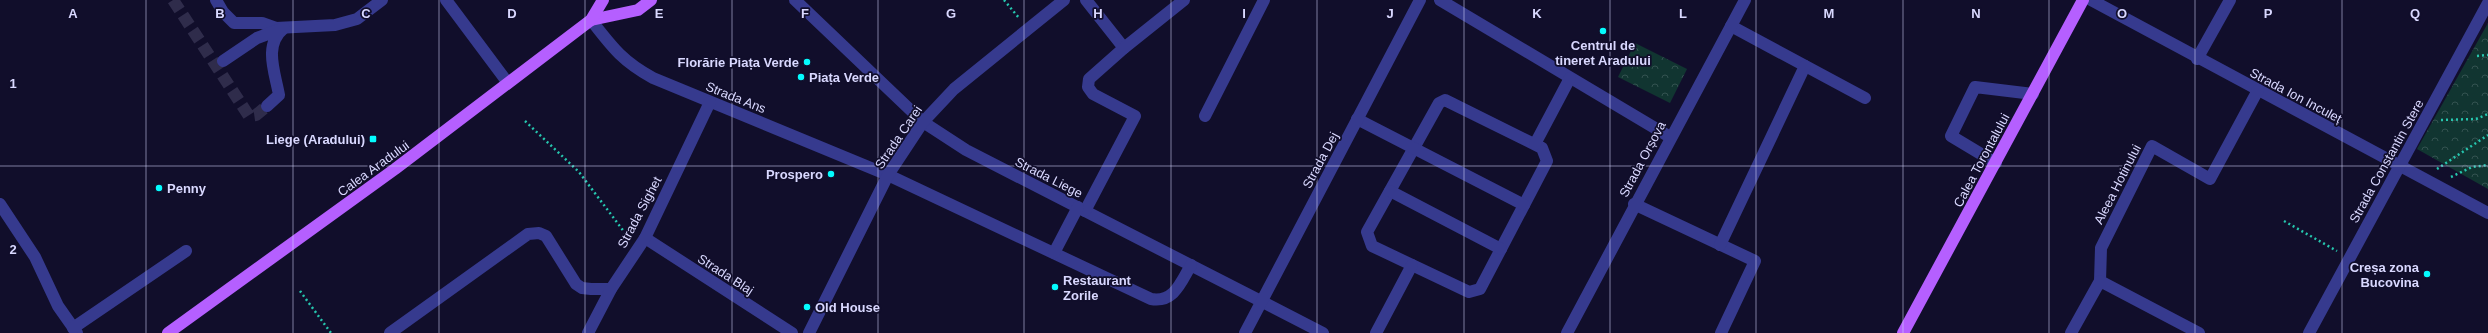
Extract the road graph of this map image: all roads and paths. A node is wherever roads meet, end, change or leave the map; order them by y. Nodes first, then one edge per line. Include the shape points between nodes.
1 (216, 0) edge
2 (382, 0) edge
3 (446, 0) edge
4 (603, 0) edge
5 (651, 0) edge
6 (795, 0) edge
7 (1004, 0) edge
8 (1064, 0) edge
9 (1086, 0) edge
10 (1184, 0) edge
11 (1264, 0) edge
12 (1420, 0) edge
13 (1440, 0) edge
14 (1745, 0) edge
15 (2083, 0) edge
16 (2091, 0) edge
17 (2230, 0) edge
18 (2488, 3) edge
19 (591, 20) junction
20 (1731, 26) junction
21 (284, 28) junction
22 (1028, 29) junction
23 (1124, 48) junction
24 (2198, 59) junction
25 (223, 61) dead end
26 (1805, 66) junction
27 (1570, 78) junction
28 (508, 83) junction
29 (2258, 90) junction
30 (2033, 94) junction
31 (1865, 98) dead end
32 (710, 102) junction
33 (267, 106) tunnel mouth
34 (2488, 114) edge
35 (1205, 116) dead end
36 (1357, 119) junction
37 (2424, 121) junction
38 (525, 122) dead end
39 (923, 122) junction
40 (2488, 135) edge
41 (1670, 137) junction
42 (1535, 144) junction
43 (1414, 149) junction
44 (1996, 163) junction
45 (2488, 165) edge
46 (2399, 166) junction
47 (888, 175) junction
48 (2424, 178) junction
49 (2444, 188) junction
50 (1390, 191) junction
51 (0, 204) edge
52 (1634, 204) junction
53 (1524, 205) junction
54 (1081, 209) junction
55 (2488, 213) edge
56 (2284, 221) dead end
57 (645, 238) junction
58 (1720, 245) junction
59 (1500, 249) junction
60 (637, 250) junction
61 (186, 251) dead end
62 (1054, 253) junction
63 (2349, 258) junction
64 (1191, 265) junction
65 (1412, 265) junction
66 (2100, 281) junction
67 (611, 289) junction
68 (300, 291) dead end
69 (1261, 300) junction
70 (75, 331) edge
71 (168, 333) edge
72 (331, 333) edge
73 (390, 333) edge
74 (588, 333) edge
75 (792, 333) edge
76 (809, 333) edge
77 (1245, 333) edge
78 (1323, 333) edge
79 (1376, 333) edge
80 (1567, 333) edge
81 (1721, 333) edge
82 (1903, 333) edge
83 (2071, 333) edge
84 (2199, 333) edge
85 (2309, 333) edge

1 - 21 street via 234,23 262,23
2 - 21 street via 362,16 347,23
3 - 28 street
4 - 19 main road, Calea Aradului
5 - 19 main road, Calea Aradului via 638,10
6 - 39 street, Strada Liege
7 - 22 path
8 - 22 street, Strada Carei
9 - 23 street
10 - 23 street
11 - 35 street
12 - 36 street, Strada Dej
13 - 27 street
14 - 20 street, Strada Orșova
15 - 30 main road, Calea Torontalului
16 - 24 street, Strada Ion Inculeț
17 - 24 street
18 - 37 street, Strada Constantin Stere
19 - 28 main road, Calea Aradului
19 - 32 street, Strada Ans via 620,57 633,67
20 - 26 street
20 - 41 street, Strada Orșova
21 - 25 street via 257,38
21 - 33 street via 272,44 273,68 279,95
22 - 39 street, Strada Carei via 954,89
23 - 54 street via 1089,79 1088,87 1093,94 1135,116
24 - 29 street, Strada Ion Inculeț
26 - 31 street
26 - 58 street
27 - 41 street
27 - 42 street
28 - 71 main road, Calea Aradului via 395,169
29 - 46 street, Strada Ion Inculeț
29 - 66 street, Aleea Hotinului via 2210,179 2152,146 2101,248
30 - 44 main road, Calea Torontalului
30 - 44 street via 1976,88 1952,136
32 - 47 street, Strada Ans
32 - 57 street, Strada Sighet
34 - 37 path via 2476,118
36 - 43 street
36 - 69 street, Strada Dej
37 - 46 street, Strada Constantin Stere
38 - 60 path via 579,172
39 - 47 street, Strada Carei
39 - 54 street, Strada Liege via 966,150
40 - 48 path
41 - 52 street, Strada Orșova
42 - 43 street via 1445,100 1439,103
42 - 53 street via 1542,148 1547,161
43 - 50 street
43 - 53 street
44 - 82 main road, Calea Torontalului
45 - 49 path via 2472,167 2453,175
46 - 48 street, Strada Ion Inculeț
46 - 63 street, Strada Constantin Stere
47 - 62 street, Strada Ans
47 - 76 street, Strada Carei
48 - 49 street, Strada Ion Inculeț
49 - 55 street, Strada Ion Inculeț
50 - 59 street
50 - 65 street via 1367,232 1368,238 1372,246
51 - 70 street via 35,257 58,306
52 - 58 street
52 - 80 street, Strada Orșova
53 - 59 street
54 - 62 street
54 - 64 street, Strada Liege
56 - 63 path
57 - 60 street, Strada Sighet
57 - 75 street, Strada Blaj
58 - 81 street via 1755,261
59 - 65 street via 1480,289 1476,292 1468,292
60 - 67 street, Strada Sighet
61 - 70 street
62 - 64 street, Strada Ans via 1151,299 1161,301 1177,289
63 - 85 street, Strada Constantin Stere
64 - 69 street, Strada Liege
65 - 79 street
66 - 83 street, Aleea Hotinului
66 - 84 street
67 - 73 street via 582,288 576,284 546,236 539,233 528,234
67 - 74 street, Strada Sighet
68 - 72 path
69 - 77 street, Strada Dej
69 - 78 street, Strada Liege

